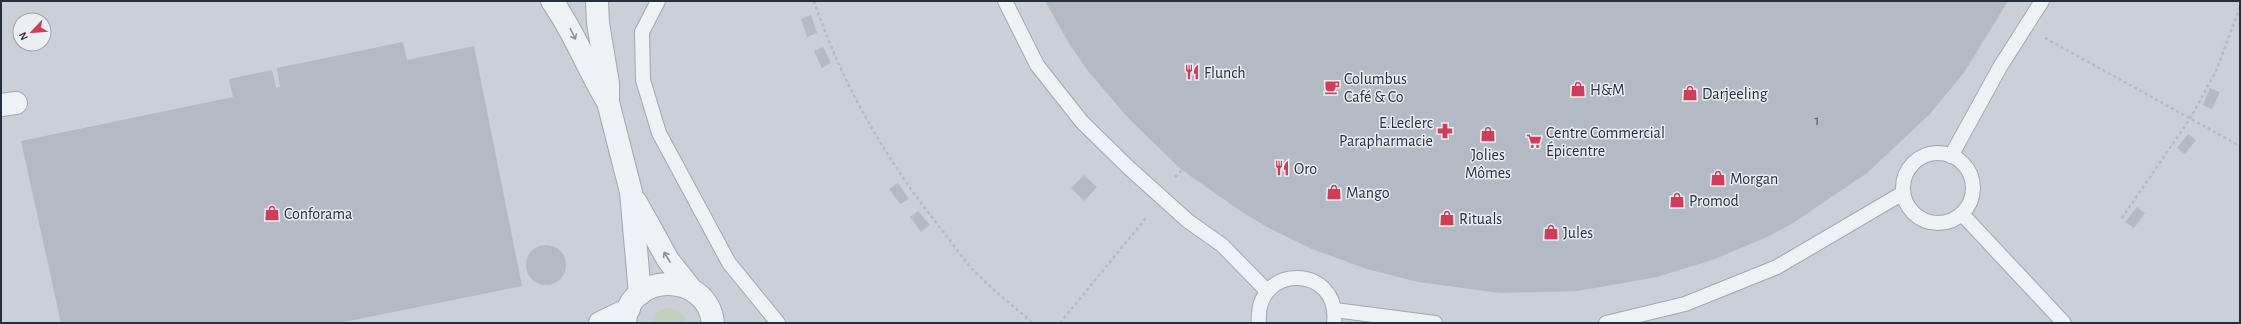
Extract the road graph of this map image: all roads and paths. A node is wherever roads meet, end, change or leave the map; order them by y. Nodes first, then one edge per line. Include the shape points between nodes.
1 (552, 1) edge
2 (597, 1) edge
3 (658, 1) edge
4 (814, 1) edge
5 (1005, 1) edge
6 (2042, 1) edge
7 (2240, 7) edge
8 (2025, 27) junction
9 (608, 102) junction
10 (2191, 117) junction
11 (2240, 146) edge
12 (1951, 156) junction
13 (631, 192) junction
14 (1903, 193) junction
15 (1962, 214) junction
16 (1146, 218) dead end
17 (2122, 218) dead end
18 (690, 288) junction
19 (1267, 291) junction
20 (631, 309) edge
21 (1334, 317) edge
22 (600, 323) edge
23 (713, 323) edge
24 (778, 323) edge
25 (1033, 323) edge
26 (1060, 323) edge
27 (1259, 323) edge
28 (1435, 323) edge
29 (1606, 323) edge
30 (2064, 323) edge

1 -> 9 street via 571,29 595,81
2 - 9 street via 608,83
3 - 24 lane via 642,32 643,80 659,133 729,263
4 - 25 path via 828,41 845,77 890,160 916,198 974,270
5 - 19 lane via 1037,65 1082,122 1188,221 1222,245
6 - 8 lane
7 - 10 path via 2216,71
8 - 10 path
8 - 12 lane
9 - 13 street
10 - 11 path
10 - 17 path
12 - 14 lane via 1931,154 1912,164 1903,182
12 - 15 lane via 1961,162 1972,182 1969,205
18 -> 13 street via 668,260
13 - 20 street
14 - 15 lane via 1909,208 1921,219 1931,223 1953,220
14 - 29 lane via 1777,267 1685,304
15 - 30 lane
16 - 26 path
18 - 20 street via 670,283 649,288
18 - 23 street via 708,306
19 - 21 lane via 1289,278 1301,277 1313,281 1327,293
19 - 27 lane via 1258,312
20 - 22 street
21 - 28 lane

